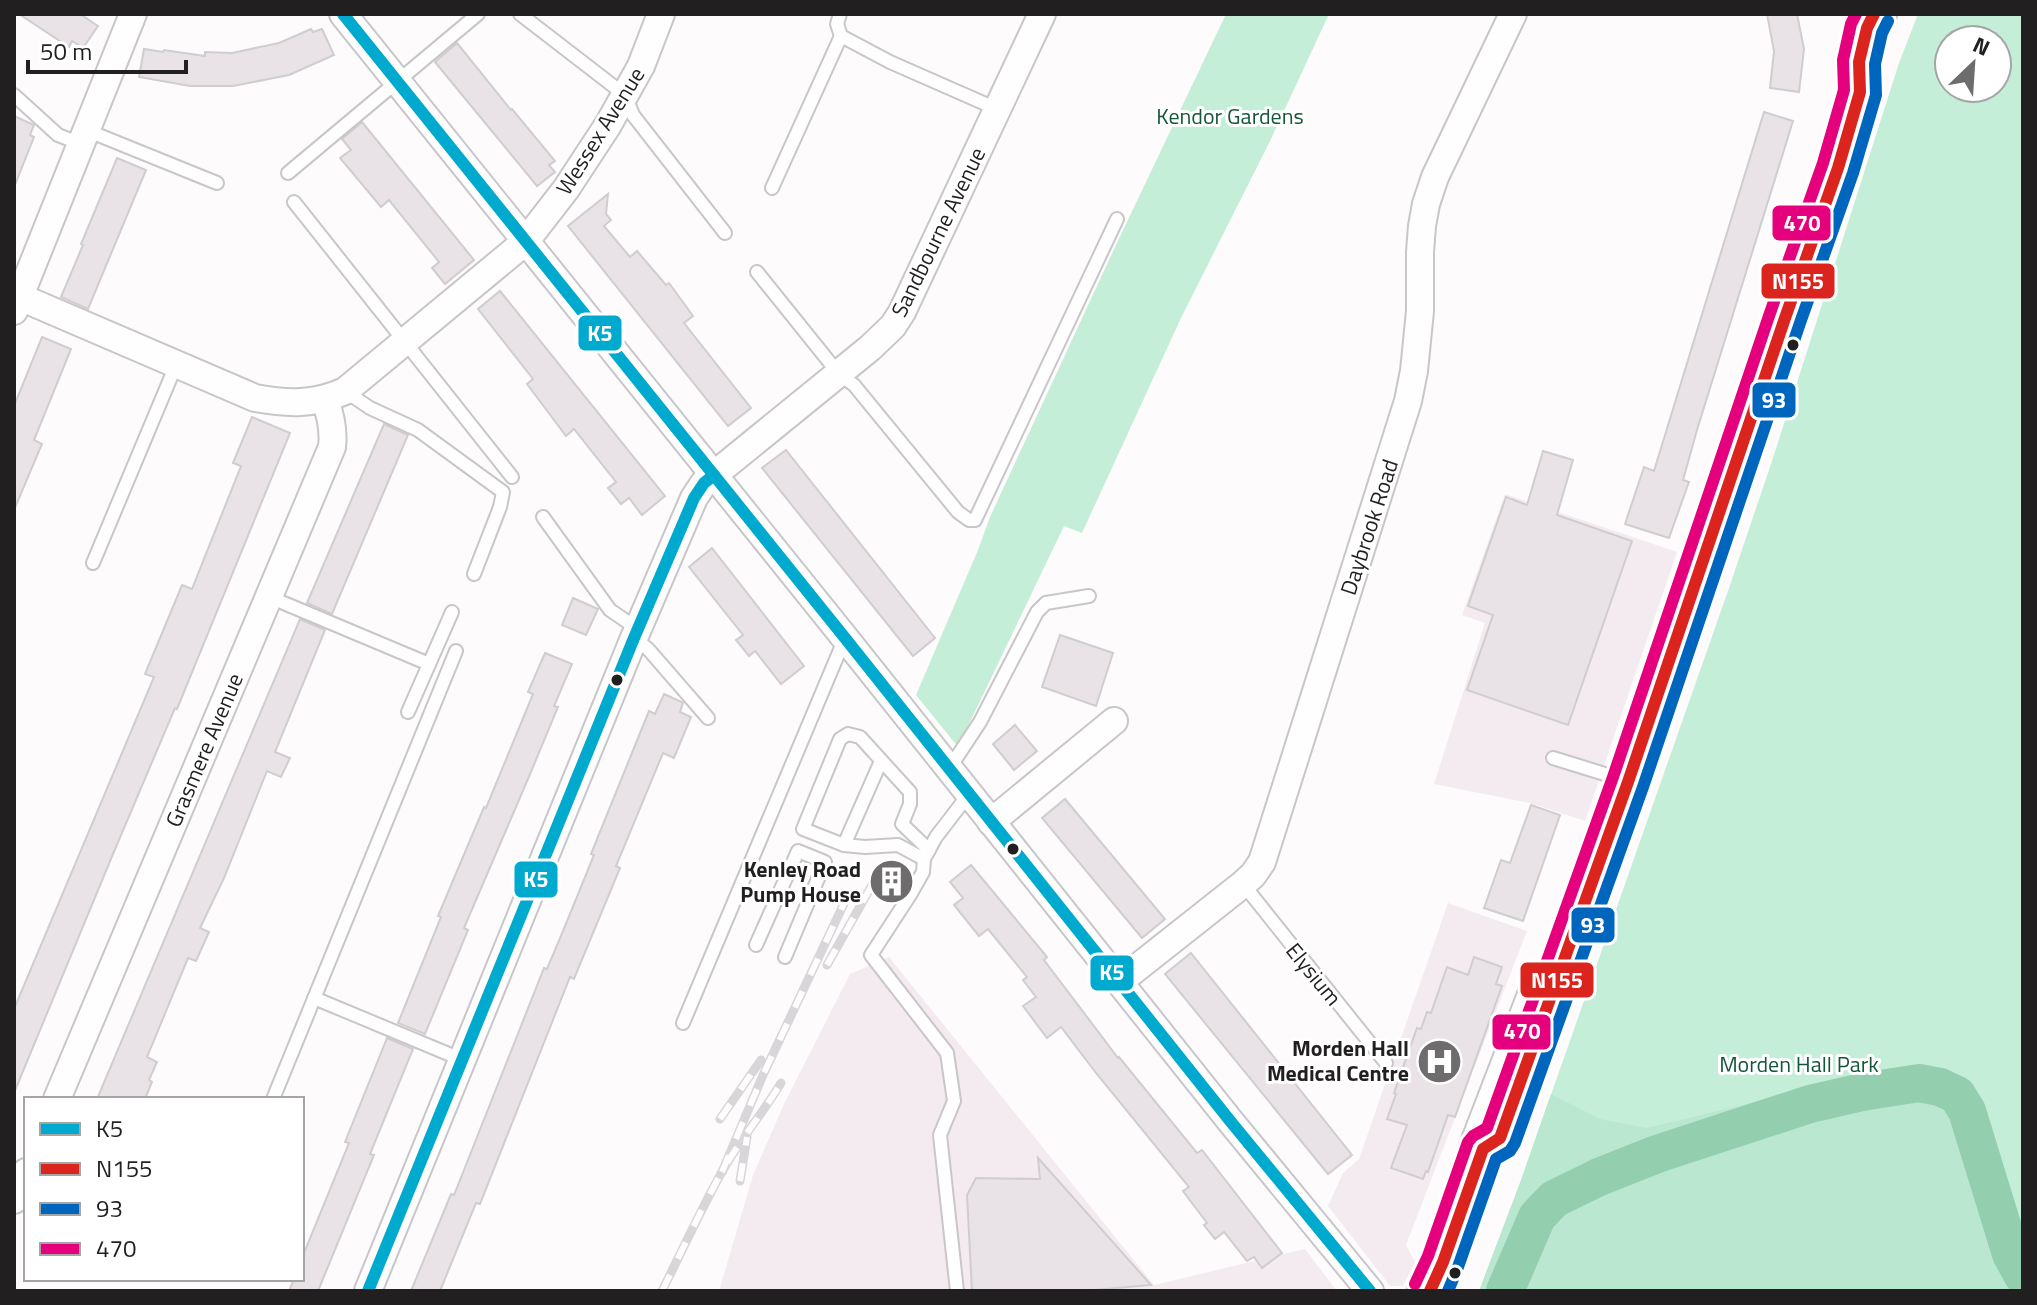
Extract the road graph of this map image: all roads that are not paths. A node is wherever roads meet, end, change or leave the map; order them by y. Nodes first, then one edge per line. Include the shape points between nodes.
1 (133, 14) edge
2 (343, 14) edge
3 (478, 14) edge
4 (520, 14) edge
5 (661, 14) edge
6 (840, 14) edge
7 (1042, 14) edge
8 (1513, 14) edge
9 (1874, 14) edge
10 (1899, 14) edge
11 (841, 36) junction
12 (398, 82) junction
13 (1860, 92) junction
14 (14, 95) edge
15 (625, 95) junction
16 (997, 109) junction
17 (84, 137) junction
18 (288, 173) dead end
19 (217, 183) dead end
20 (772, 188) dead end
21 (294, 202) dead end
22 (1117, 219) dead end
23 (725, 233) dead end
24 (525, 242) junction
25 (757, 272) dead end
26 (17, 304) edge
27 (404, 342) junction
28 (176, 365) junction
29 (839, 374) junction
30 (335, 395) junction
31 (714, 475) junction
32 (512, 477) dead end
33 (543, 517) dead end
34 (93, 563) dead end
35 (474, 574) dead end
36 (267, 596) junction
37 (1089, 596) dead end
38 (452, 612) dead end
39 (636, 634) junction
40 (845, 638) junction
41 (456, 651) dead end
42 (429, 664) junction
43 (408, 712) dead end
44 (708, 718) dead end
45 (1114, 721) dead end
46 (1553, 758) dead end
47 (881, 761) junction
48 (949, 769) junction
49 (1628, 782) junction
50 (969, 794) junction
51 (991, 822) junction
52 (844, 845) junction
53 (926, 854) junction
54 (1243, 884) junction
55 (756, 945) dead end
56 (785, 957) dead end
57 (1119, 982) junction
58 (314, 998) junction
59 (683, 1023) dead end
60 (463, 1060) junction
61 (1386, 1063) dead end
62 (58, 1097) edge
63 (274, 1097) edge
64 (1488, 1154) junction
65 (24, 1177) edge
66 (14, 1200) edge
67 (957, 1290) edge
68 (368, 1291) edge
69 (1370, 1291) edge
70 (1430, 1291) edge
71 (1458, 1291) edge

1 - 17 street
2 - 12 street
3 - 12 lane
4 - 15 lane
5 - 15 street, Wessex Avenue
6 - 11 lane
7 - 16 street, Sandbourne Avenue
8 - 54 street, Daybrook Road via 1426,204 1408,401 1267,849
9 - 13 highway via 1859,62
10 - 13 highway
11 - 16 lane
11 - 20 lane
12 - 18 lane
12 - 24 street
13 - 49 highway
14 - 17 lane via 58,135
15 - 23 lane via 633,115
15 - 24 street, Wessex Avenue
16 - 29 street, Sandbourne Avenue via 902,312
17 - 19 lane
17 - 26 street
21 - 27 lane
22 - 29 lane via 975,520 958,512 854,385
24 - 27 street
24 - 31 street
25 - 29 lane
26 - 28 street
27 - 30 street
27 - 32 lane
28 - 30 street via 255,398 292,402
28 - 34 lane
29 - 31 street, Sandbourne Avenue
30 - 35 lane via 418,430 503,492
30 - 36 street, Grasmere Avenue via 332,447
31 - 39 street, Sandbourne Avenue via 694,498
31 - 40 street
33 - 39 lane via 610,610
36 - 42 lane
36 - 62 street, Grasmere Avenue
37 - 48 lane via 1046,603 1037,612 980,722
38 - 42 lane
39 - 44 lane
39 - 60 street, Sandbourne Avenue
40 - 48 street
40 - 59 lane
41 - 58 lane
42 - 43 lane
45 - 51 street
46 - 49 lane
47 - 52 lane
47 - 52 lane via 860,737 848,734 840,739 803,829
47 - 53 lane via 910,792 902,824
48 - 50 street
49 - 64 highway
50 - 51 street
50 - 53 lane
51 - 57 street
52 - 53 lane via 898,845
53 - 67 lane via 923,872 871,955 947,1053 954,1101 940,1135
54 - 57 street, Daybrook Road
54 - 61 lane, Elysium
55 - 56 lane via 798,851 825,862
57 - 69 street
58 - 60 lane
58 - 63 lane
60 - 68 street, Sandbourne Avenue
64 - 70 highway
64 - 71 highway via 1509,1159
65 - 66 street

